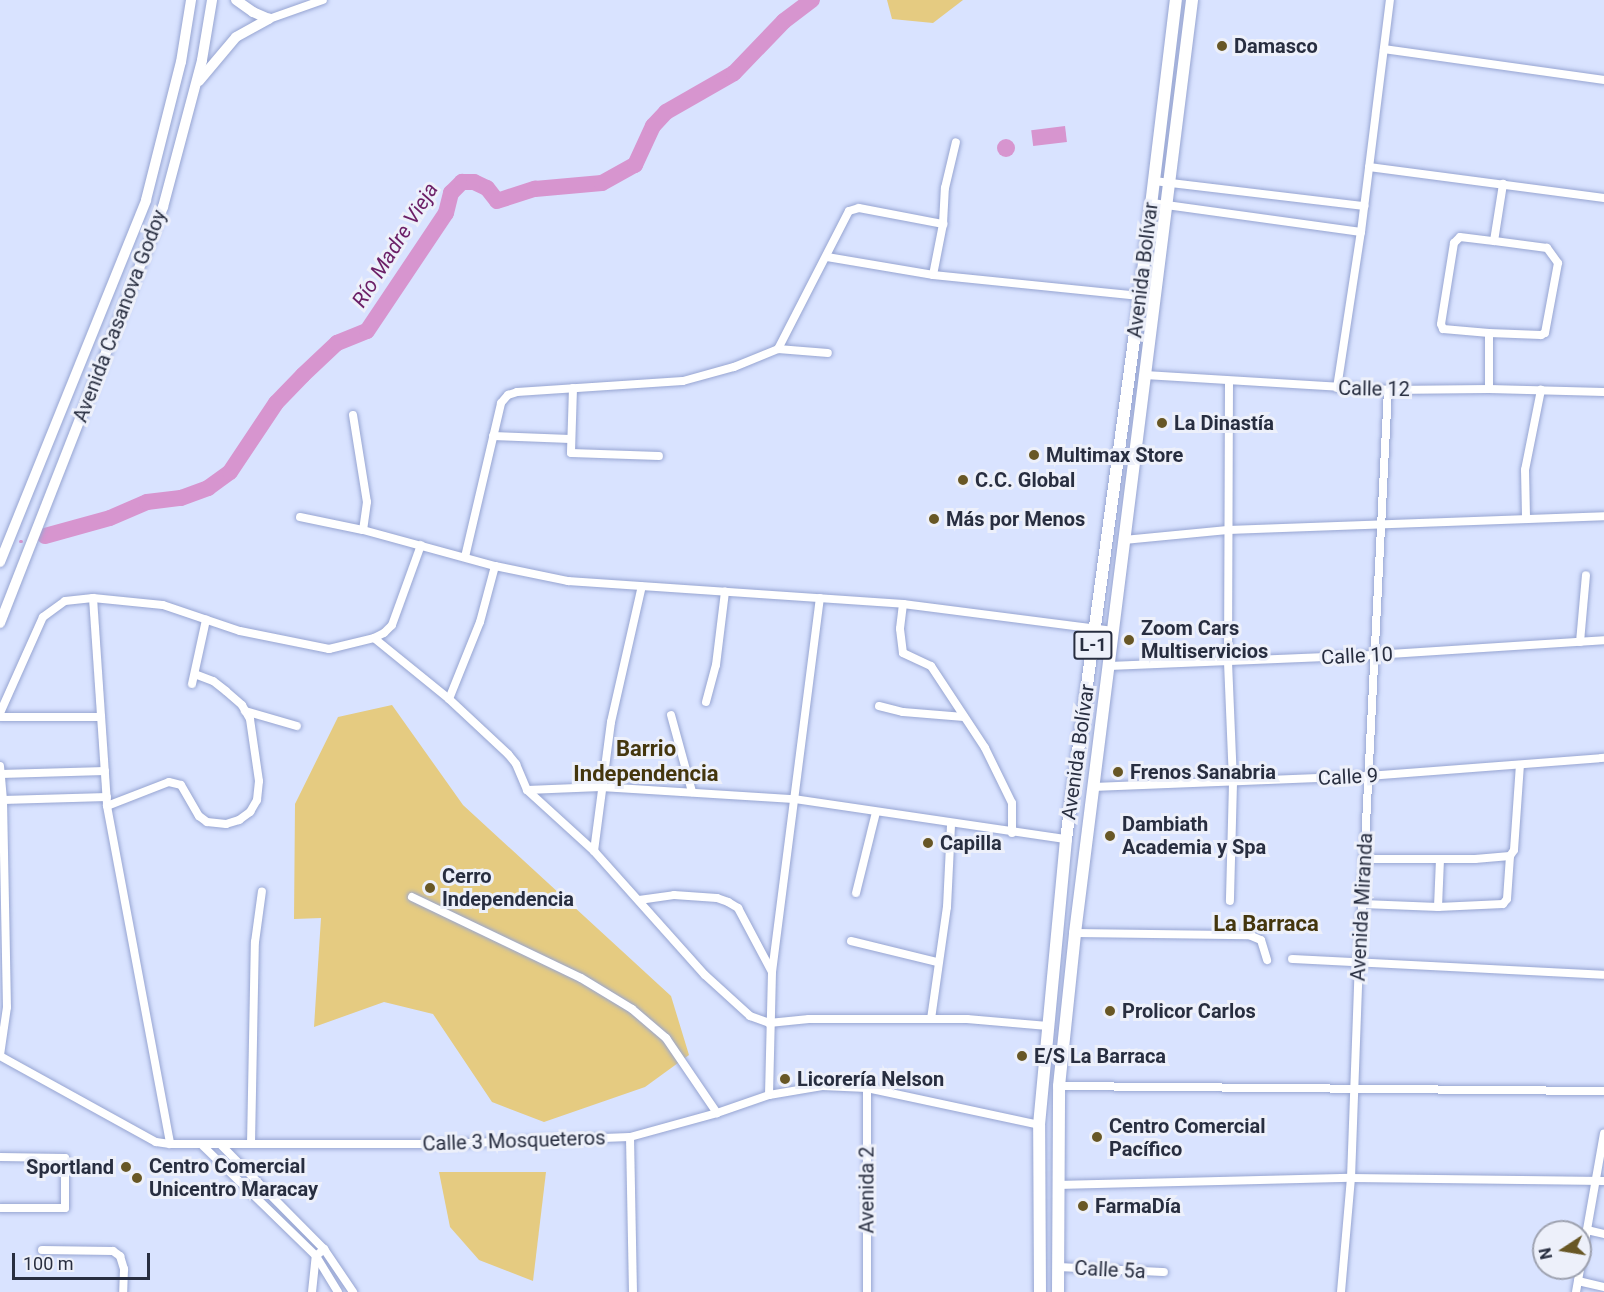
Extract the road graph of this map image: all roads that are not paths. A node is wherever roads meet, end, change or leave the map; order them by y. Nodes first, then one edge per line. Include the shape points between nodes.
1 (191, 0) edge
2 (212, 0) edge
3 (236, 0) edge
4 (323, 0) edge
5 (1176, 0) edge
6 (1192, 0) edge
7 (1390, 0) edge
8 (269, 19) junction
9 (1384, 49) junction
10 (1604, 80) edge
11 (195, 85) junction
12 (956, 142) dead end
13 (1369, 167) junction
14 (1154, 181) junction
15 (1170, 183) junction
16 (1503, 184) junction
17 (1604, 198) edge
18 (1152, 203) junction
19 (1167, 205) junction
20 (1365, 206) junction
21 (943, 224) junction
22 (1361, 232) junction
23 (1494, 241) junction
24 (827, 257) junction
25 (933, 275) junction
26 (1140, 296) junction
27 (1490, 333) junction
28 (778, 349) junction
29 (828, 353) dead end
30 (1145, 375) junction
31 (1229, 381) junction
32 (573, 388) junction
33 (1337, 388) junction
34 (1489, 389) junction
35 (1388, 390) junction
36 (1541, 390) junction
37 (1604, 392) edge
38 (353, 415) dead end
39 (493, 436) junction
40 (570, 439) junction
41 (659, 456) dead end
42 (1604, 516) edge
43 (300, 517) dead end
44 (1526, 517) junction
45 (1382, 522) junction
46 (363, 530) junction
47 (1228, 530) junction
48 (1124, 540) junction
49 (421, 545) junction
50 (465, 557) junction
51 (0, 562) edge
52 (495, 566) junction
53 (1586, 575) dead end
54 (642, 586) junction
55 (725, 592) junction
56 (93, 598) junction
57 (820, 598) junction
58 (903, 604) junction
59 (206, 620) junction
60 (0, 623) edge
61 (1095, 629) junction
62 (1113, 631) junction
63 (374, 638) junction
64 (1604, 640) edge
65 (1580, 642) junction
66 (1374, 655) junction
67 (1228, 662) junction
68 (1109, 666) junction
69 (195, 674) junction
70 (192, 684) dead end
71 (449, 699) junction
72 (706, 702) dead end
73 (879, 706) dead end
74 (245, 711) junction
75 (0, 715) edge
76 (671, 715) dead end
77 (101, 717) junction
78 (964, 717) junction
79 (297, 726) dead end
80 (1604, 758) edge
81 (1520, 765) junction
82 (0, 770) edge
83 (105, 771) junction
84 (1368, 776) junction
85 (1233, 783) junction
86 (601, 787) junction
87 (1093, 787) junction
88 (527, 790) junction
89 (692, 792) junction
90 (107, 797) junction
91 (794, 799) junction
92 (3, 800) junction
93 (107, 806) junction
94 (876, 812) junction
95 (951, 824) junction
96 (1012, 833) junction
97 (1066, 839) junction
98 (594, 851) junction
99 (1510, 856) junction
100 (1440, 859) junction
101 (1365, 860) junction
102 (262, 891) dead end
103 (856, 893) dead end
104 (412, 897) dead end
105 (639, 900) junction
106 (1230, 901) dead end
107 (1363, 904) junction
108 (1438, 907) junction
109 (1075, 933) junction
110 (851, 941) dead end
111 (1292, 959) dead end
112 (1267, 960) dead end
113 (937, 962) junction
114 (1359, 962) junction
115 (772, 972) junction
116 (1604, 975) edge
117 (932, 1019) junction
118 (769, 1023) junction
119 (1048, 1026) junction
120 (0, 1055) edge
121 (1059, 1086) junction
122 (1354, 1087) junction
123 (867, 1088) junction
124 (1604, 1091) edge
125 (769, 1095) junction
126 (717, 1113) junction
127 (1039, 1125) junction
128 (1604, 1133) edge
129 (630, 1137) junction
130 (170, 1144) junction
131 (252, 1144) junction
132 (203, 1146) junction
133 (222, 1146) junction
134 (0, 1158) edge
135 (1351, 1178) junction
136 (1600, 1181) edge
137 (1057, 1185) junction
138 (0, 1208) edge
139 (1590, 1220) edge
140 (324, 1249) junction
141 (42, 1250) dead end
142 (316, 1256) junction
143 (1057, 1267) junction
144 (1164, 1272) dead end
145 (1578, 1281) joint
146 (1604, 1287) edge
147 (123, 1292) edge
148 (312, 1292) edge
149 (338, 1292) edge
150 (353, 1292) edge
151 (633, 1292) edge
152 (867, 1292) edge
153 (1040, 1292) edge
154 (1058, 1292) edge
155 (1341, 1292) edge
156 (1576, 1292) edge

1 - 51 street, Avenida Casanova Godoy via 181,62 146,200
2 - 11 street, Avenida Casanova Godoy
3 - 8 street
4 - 8 street
5 - 14 main road, Avenida Bolívar / L-1
6 - 15 main road, Avenida Bolívar / L-1
7 - 9 street
8 - 11 street via 236,37
9 - 10 street
9 - 13 street
11 - 60 street, Avenida Casanova Godoy via 163,207
12 - 21 street via 945,188
13 - 16 street
13 - 20 street
14 - 15 street
14 - 18 main road, Avenida Bolívar / L-1
15 - 19 main road, Avenida Bolívar / L-1
15 - 20 street
16 - 17 street
16 - 23 street
18 - 19 street
18 - 26 main road, Avenida Bolívar / L-1
19 - 22 street
19 - 30 main road, Avenida Bolívar / L-1
20 - 22 street
21 - 24 street via 854,208
21 - 25 street
22 - 33 street
23 - 27 street via 1460,237 1454,243 1441,324 1443,329
23 - 27 street via 1547,248 1558,263 1545,333
24 - 25 street
24 - 28 street
25 - 26 street
26 - 61 main road, Avenida Bolívar / L-1
27 - 34 street
28 - 29 street
28 - 32 street via 734,368 683,381
30 - 31 street, Calle 12
30 - 48 main road, Avenida Bolívar / L-1
31 - 33 street, Calle 12
31 - 47 street
32 - 39 street via 508,395 501,403
32 - 40 street
33 - 35 street, Calle 12
34 - 35 street, Calle 12
34 - 36 street, Calle 12
35 - 45 street, Avenida Miranda
36 - 37 street, Calle 12
36 - 44 street via 1525,470
38 - 46 street via 367,502
39 - 40 street
39 - 50 street
40 - 41 street via 573,455
42 - 44 street
43 - 46 street
44 - 45 street
45 - 47 street
45 - 66 street, Avenida Miranda
46 - 49 street
47 - 48 street
47 - 67 street
48 - 62 main road, Avenida Bolívar / L-1
49 - 50 street
49 - 63 street via 392,625
50 - 52 street
52 - 54 street via 568,581
52 - 71 street via 480,622
53 - 65 street
54 - 55 street
54 - 86 street via 611,722
55 - 57 street
55 - 72 street via 716,665
56 - 59 street via 163,605
56 - 75 street via 64,601 43,617
56 - 77 street
57 - 58 street
57 - 91 street
58 - 61 street
58 - 78 street via 903,653 931,666
59 - 63 street via 318,649
59 - 69 street
61 - 62 street
61 - 97 main road, Avenida Bolívar / L-1
62 - 68 main road, Avenida Bolívar / L-1
63 - 71 street
64 - 65 street, Calle 10
65 - 66 street, Calle 10
66 - 67 street, Calle 10
66 - 84 street, Avenida Miranda
67 - 68 street, Calle 10
67 - 85 street
68 - 87 main road, Avenida Bolívar / L-1
69 - 70 street
69 - 74 street via 220,686
71 - 88 street via 508,754
73 - 78 street
74 - 79 street
74 - 93 street via 254,736 259,782 257,800 239,820 226,824 207,822 177,782
75 - 77 street
76 - 89 street
77 - 83 street
78 - 96 street via 985,748 1012,803
80 - 81 street, Calle 9
81 - 84 street, Calle 9
81 - 99 street via 1514,848
82 - 83 street
82 - 92 street
83 - 90 street
84 - 85 street, Calle 9
84 - 101 street, Avenida Miranda
85 - 87 street, Calle 9
85 - 106 street
86 - 88 street
86 - 89 street
86 - 98 street
87 - 109 main road, Avenida Bolívar / L-1
88 - 98 street
89 - 91 street
90 - 92 street
90 - 93 street
91 - 94 street
91 - 115 street
92 - 120 street via 8,1007
93 - 130 street
94 - 95 street
94 - 103 street
95 - 96 street
95 - 113 street via 947,908
96 - 97 street
97 - 119 main road, Avenida Bolívar / L-1
98 - 105 street
99 - 100 street
99 - 108 street via 1507,900 1503,904
100 - 101 street
100 - 108 street
101 - 107 street, Avenida Miranda
102 - 131 street via 255,942
104 - 126 street via 581,978 632,1009 666,1038
105 - 115 street via 674,895 728,902 738,908
105 - 118 street via 705,975 750,1016
107 - 108 street
107 - 114 street, Avenida Miranda
109 - 112 street via 1250,935 1261,940
109 - 121 main road, Avenida Bolívar / L-1
110 - 113 street
111 - 114 street
113 - 117 street
114 - 116 street
114 - 122 street, Avenida Miranda
115 - 118 street
117 - 118 street via 809,1019
117 - 119 street
118 - 125 street
119 - 127 main road, Avenida Bolívar / L-1
120 - 130 street, Calle 3 Mosqueteros via 156,1142
121 - 122 street
121 - 137 main road, Avenida Bolívar / L-1
122 - 124 street
122 - 135 street, Avenida Miranda
123 - 125 street, Calle 3 Mosqueteros via 822,1086
123 - 127 street, Calle 3 Mosqueteros
123 - 152 street, Avenida 2
125 - 126 street, Calle 3 Mosqueteros
126 - 129 street, Calle 3 Mosqueteros
127 - 153 main road, Avenida Bolívar / L-1
128 - 136 street
129 - 131 street, Calle 3 Mosqueteros via 441,1144
129 - 151 street
130 - 132 street, Calle 3 Mosqueteros
131 - 133 street, Calle 3 Mosqueteros
132 - 133 street, Calle 3 Mosqueteros
132 - 142 street
133 - 140 street
134 - 138 street via 65,1158 65,1208
135 - 136 street
135 - 137 street
135 - 155 street, Avenida Miranda
136 - 139 street
137 - 143 main road, Avenida Bolívar / L-1
140 - 142 street
140 - 150 street
141 - 147 street via 112,1251 122,1262
142 - 148 street
142 - 149 street
143 - 144 street, Calle 5a
143 - 154 main road, Avenida Bolívar / L-1
145 - 146 street
145 - 156 street

